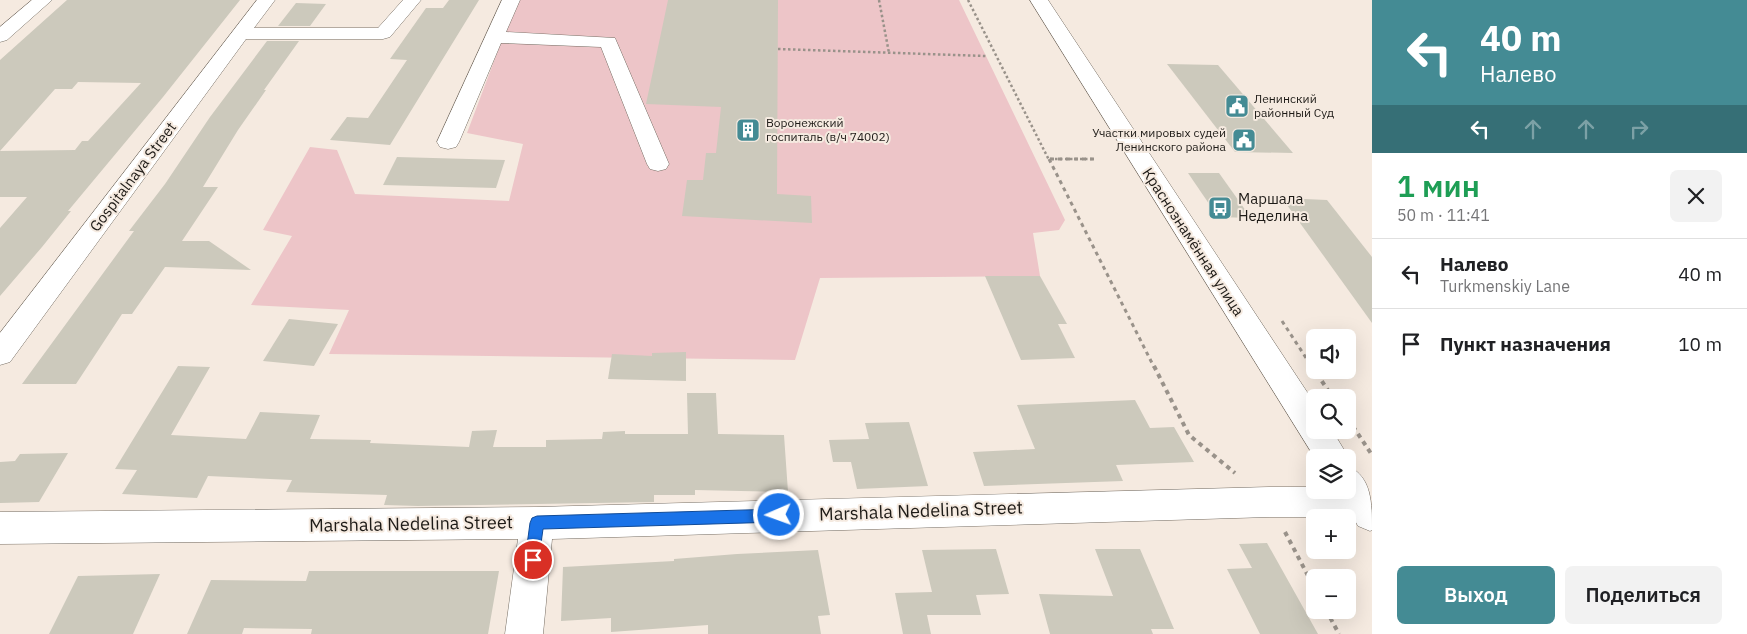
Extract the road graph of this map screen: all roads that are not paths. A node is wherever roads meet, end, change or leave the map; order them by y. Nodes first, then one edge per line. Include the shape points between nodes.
1 (43, 0) edge
2 (266, 0) edge
3 (412, 0) edge
4 (511, 0) edge
5 (1039, 0) edge
6 (240, 34) junction
7 (0, 36) edge
8 (495, 37) junction
9 (448, 142) dead end
10 (658, 164) dead end
11 (0, 354) edge
12 (1326, 449) edge
13 (1363, 501) edge
14 (537, 523) junction
15 (0, 528) edge
16 (524, 634) edge

1 - 7 street
2 - 6 street, Gospitalnaya Street
3 - 6 street via 383,33
4 - 8 street
5 - 12 street, Краснознамённая улица
6 - 11 street, Gospitalnaya Street
8 - 9 street
8 - 10 street via 608,42
13 - 14 street, Marshala Nedelina Street
14 - 15 street, Marshala Nedelina Street
14 - 16 street

